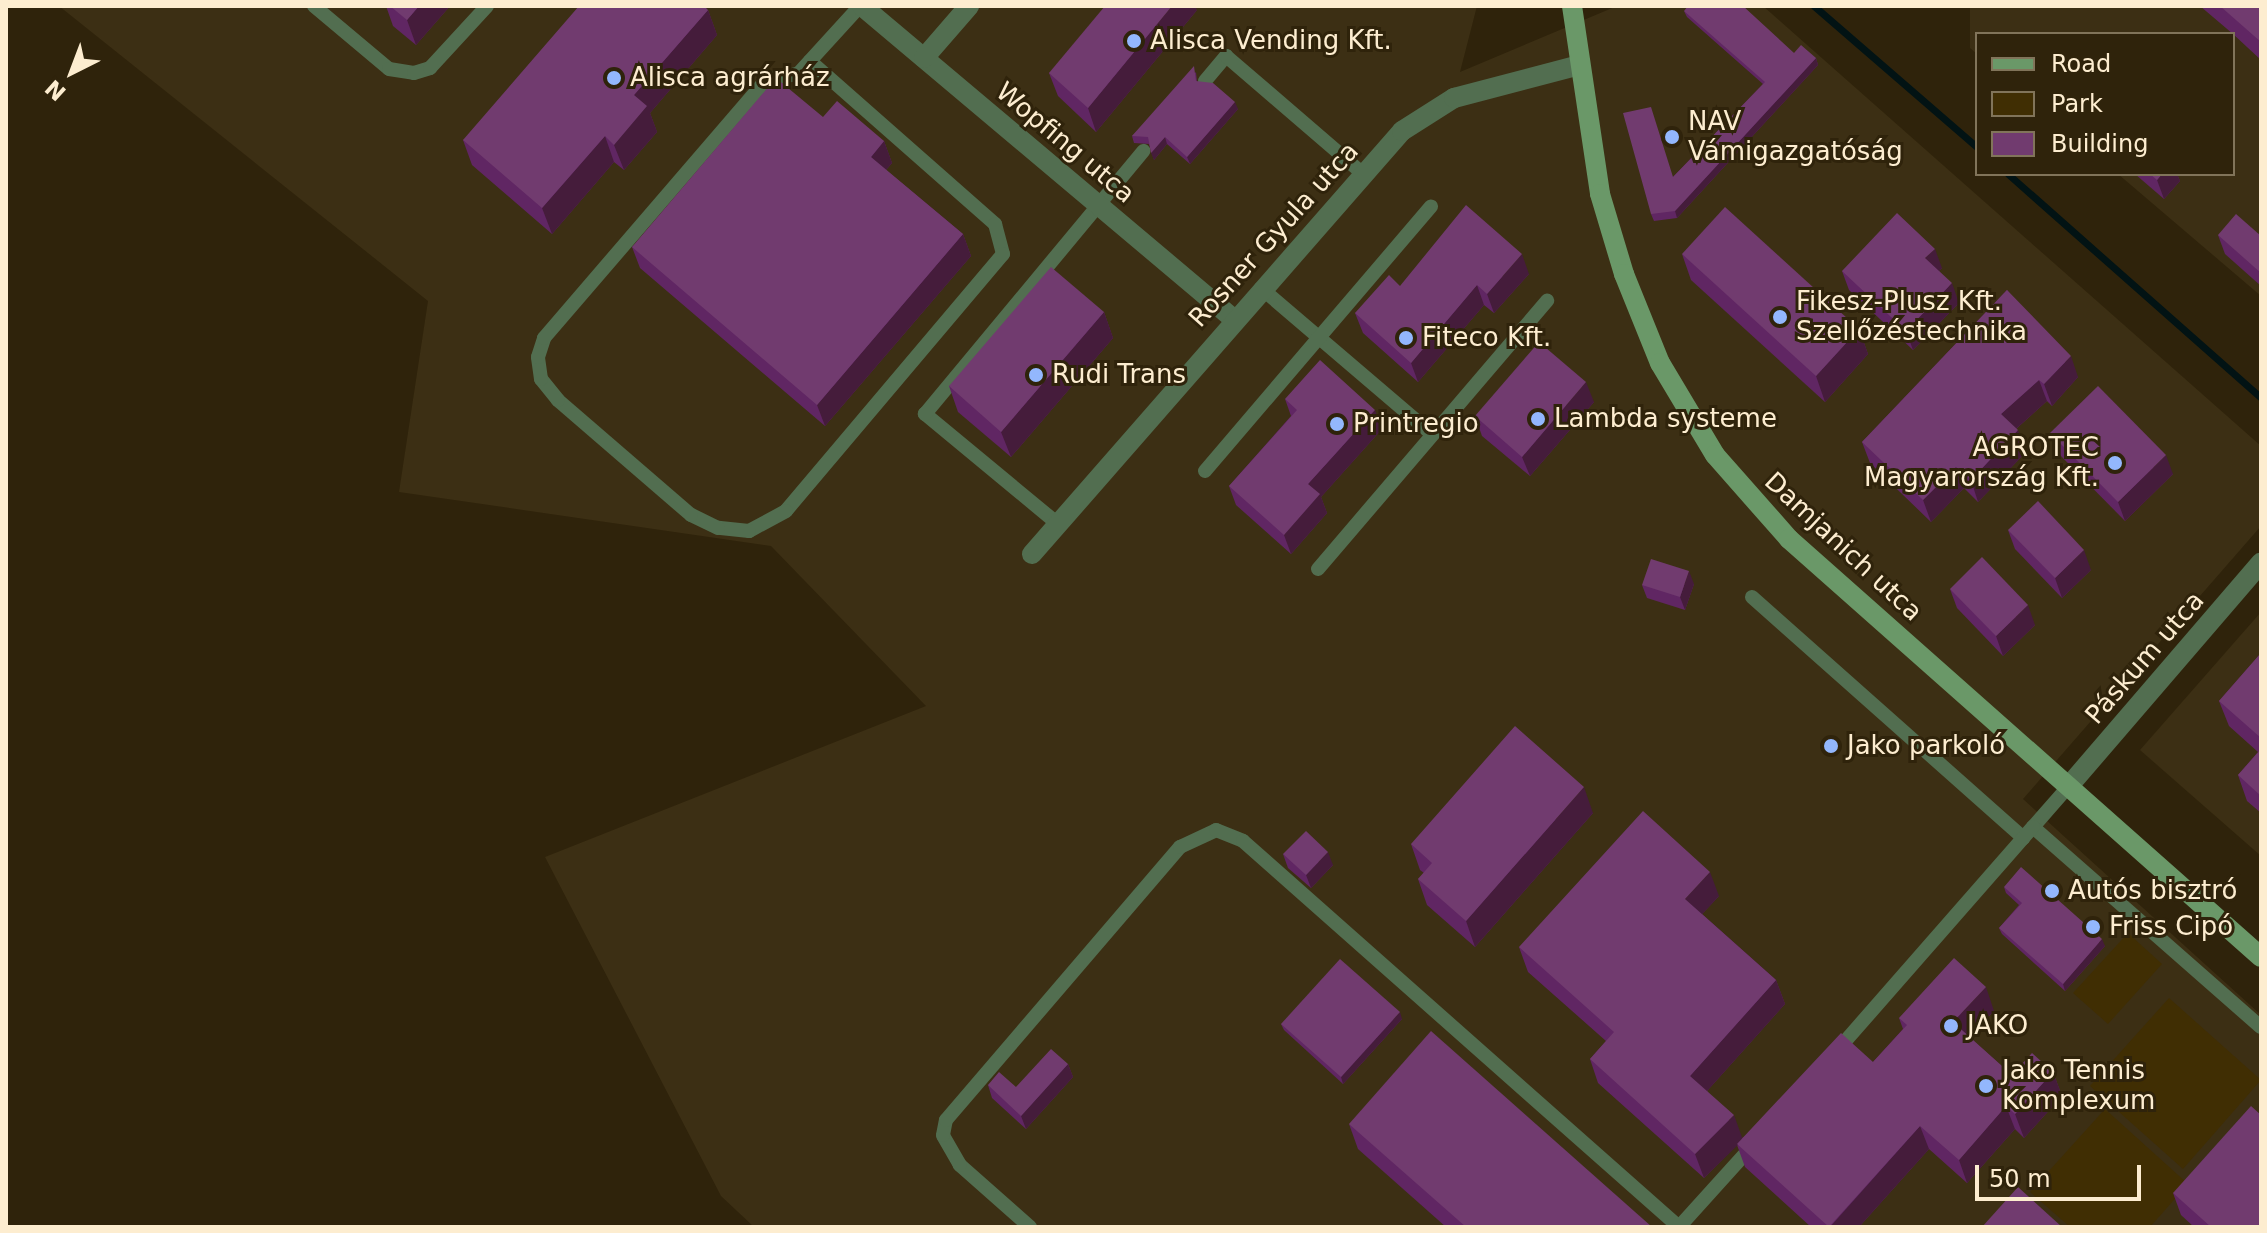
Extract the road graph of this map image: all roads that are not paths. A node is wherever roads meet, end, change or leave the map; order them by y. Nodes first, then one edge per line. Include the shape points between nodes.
1 (314, 6) edge
2 (487, 6) edge
3 (861, 6) edge
4 (969, 6) edge
5 (1572, 6) edge
6 (924, 58) junction
7 (810, 61) junction
8 (1576, 66) junction
9 (1205, 81) edge
10 (1143, 151) dead end
11 (1363, 174) junction
12 (1099, 206) junction
13 (1431, 206) dead end
14 (1261, 288) junction
15 (1547, 301) dead end
16 (1234, 319) junction
17 (1319, 337) junction
18 (1432, 434) junction
19 (1205, 471) dead end
20 (1058, 524) junction
21 (1032, 554) dead end
22 (2261, 563) edge
23 (1318, 569) dead end
24 (1752, 597) dead end
25 (2068, 787) junction
26 (2028, 832) junction
27 (2261, 957) edge
28 (2261, 1027) edge
29 (1826, 1062) edge
30 (1763, 1133) edge
31 (1030, 1227) edge
32 (1679, 1227) edge

1 - 2 lane via 389,69 414,73 430,68
3 - 6 street, Wopfing utca
3 - 7 lane
4 - 6 street
5 - 8 main road, Damjanich utca
6 - 12 street, Wopfing utca
7 - 7 lane via 798,74 766,80 544,338 538,357 541,379 558,400 691,515 718,528 749,531 786,511 1003,254 995,224
8 - 11 street, Rosner Gyula utca via 1454,98 1402,131
8 - 25 main road, Damjanich utca via 1600,194 1624,274 1660,363 1715,455 1789,539
9 - 11 lane via 1226,56
10 - 12 lane
11 - 14 street, Rosner Gyula utca
12 - 16 street, Wopfing utca
12 - 20 lane via 925,414
13 - 17 lane
14 - 16 street, Rosner Gyula utca
14 - 17 lane
15 - 18 lane
16 - 20 street, Rosner Gyula utca
17 - 18 lane
17 - 19 lane
18 - 23 lane
20 - 21 street, Rosner Gyula utca
22 - 25 street, Páskum utca
24 - 26 lane
25 - 26 lane
25 - 27 main road, Damjanich utca
26 - 28 lane
26 - 29 lane
30 - 32 lane
31 - 32 lane via 960,1165 943,1135 946,1120 1180,847 1216,830 1243,841

